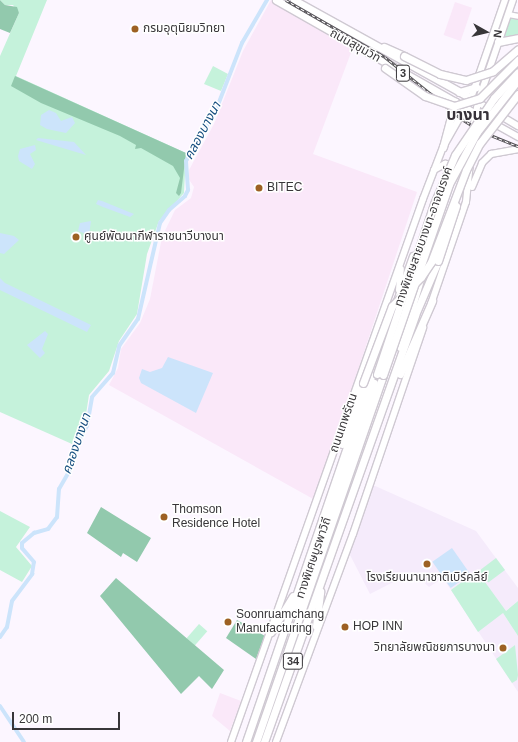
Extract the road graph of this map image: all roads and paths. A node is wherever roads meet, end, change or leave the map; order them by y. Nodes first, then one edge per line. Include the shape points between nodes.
1 (294, 0) edge
2 (505, 0) edge
3 (512, 0) edge
4 (278, 1) edge
5 (508, 14) junction
6 (518, 16) edge
7 (493, 34) junction
8 (518, 38) edge
9 (499, 39) junction
10 (369, 42) junction
11 (352, 45) junction
12 (518, 49) edge
13 (488, 50) junction
14 (518, 60) edge
15 (518, 69) edge
16 (518, 72) edge
17 (518, 80) edge
18 (518, 83) edge
19 (476, 86) junction
20 (483, 87) junction
21 (459, 92) junction
22 (518, 94) edge
23 (474, 100) junction
24 (454, 102) junction
25 (518, 102) edge
26 (466, 108) junction
27 (488, 108) junction
28 (476, 113) junction
29 (518, 126) edge
30 (518, 137) edge
31 (443, 147) junction
32 (518, 149) edge
33 (434, 170) junction
34 (470, 180) junction
35 (466, 202) junction
36 (403, 259) junction
37 (398, 297) junction
38 (432, 301) junction
39 (380, 374) junction
40 (389, 394) junction
41 (345, 422) junction
42 (376, 427) junction
43 (342, 444) junction
44 (337, 474) junction
45 (321, 579) junction
46 (299, 585) junction
47 (316, 626) junction
48 (271, 632) junction
49 (244, 711) junction
50 (276, 741) edge
51 (231, 742) edge
52 (236, 742) edge
53 (246, 742) edge
54 (250, 742) edge
55 (256, 742) edge
56 (264, 742) edge

1 - 10 highway, ถนนสุขุมวิท / 3
2 - 7 main road
3 - 5 main road
4 - 11 highway, ถนนสุขุมวิท / 3
5 - 6 street
5 - 9 main road
7 - 9 main road
7 - 13 main road
8 - 9 highway
9 - 13 main road
9 - 20 main road
10 - 12 highway, bridge via 440,74 466,80 493,71
10 - 21 highway, ถนนสุขุมวิท / 3
11 - 14 highway, bridge via 425,96 454,106 480,98
11 - 24 highway, ถนนสุขุมวิท / 3
13 - 19 main road
15 - 37 highway, bridge via 491,96 453,153
16 - 39 highway, ทางพิเศษสายบางนา-อาจณรงค์, bridge via 489,104 455,155 434,204
17 - 39 highway, ทางพิเศษสายบางนา-อาจณรงค์, bridge via 477,132 449,184
18 - 42 highway, bridge via 476,140 443,208
19 - 21 highway
19 - 23 main road
20 - 23 main road
20 - 27 main road
21 - 23 highway, ถนนสุขุมวิท / 3
22 - 43 highway, bridge via 480,144 466,170 431,262 421,277 392,306
23 - 26 main road, ถนนเทพรัตน
23 - 27 main road, ถนนสุขุมวิท / 3
23 - 28 main road
24 - 26 highway, ถนนสุขุมวิท / 3
24 - 31 highway
25 - 40 highway, bridge via 489,138 466,179 438,261 415,315
26 - 28 main road, ถนนสุขุมวิท / 3
26 - 31 main road, ถนนเทพรัตน / 34
27 - 29 main road, ถนนสุขุมวิท / 3
28 - 30 main road, ถนนสุขุมวิท / 3
28 - 34 main road, 34
31 - 33 main road, ถนนเทพรัตน / 34
32 - 35 main road via 497,152 482,163
33 - 34 main road via 454,164 466,170
33 - 36 main road, ถนนเทพรัตน / 34
34 - 35 main road, 34
35 - 38 main road, 34
36 - 37 main road
36 - 41 main road, ถนนเทพรัตน / 34
37 - 44 highway
38 - 40 highway
38 - 47 main road, 34 via 353,534
39 - 54 highway, ทางพิเศษบูรพาวิถี
39 - 55 highway, ทางพิเศษบูรพาวิถี
40 - 42 highway
41 - 43 highway
41 - 48 main road, ถนนเทพรัตน / 34
42 - 45 highway, 34
43 - 44 highway
44 - 46 highway, 34
45 - 47 highway
45 - 56 highway, 34
46 - 48 highway
46 - 53 highway, 34
47 - 50 main road, 34
48 - 49 main road, ถนนเทพรัตน / 34
49 - 51 main road, ถนนเทพรัตน / 34
49 - 52 main road

